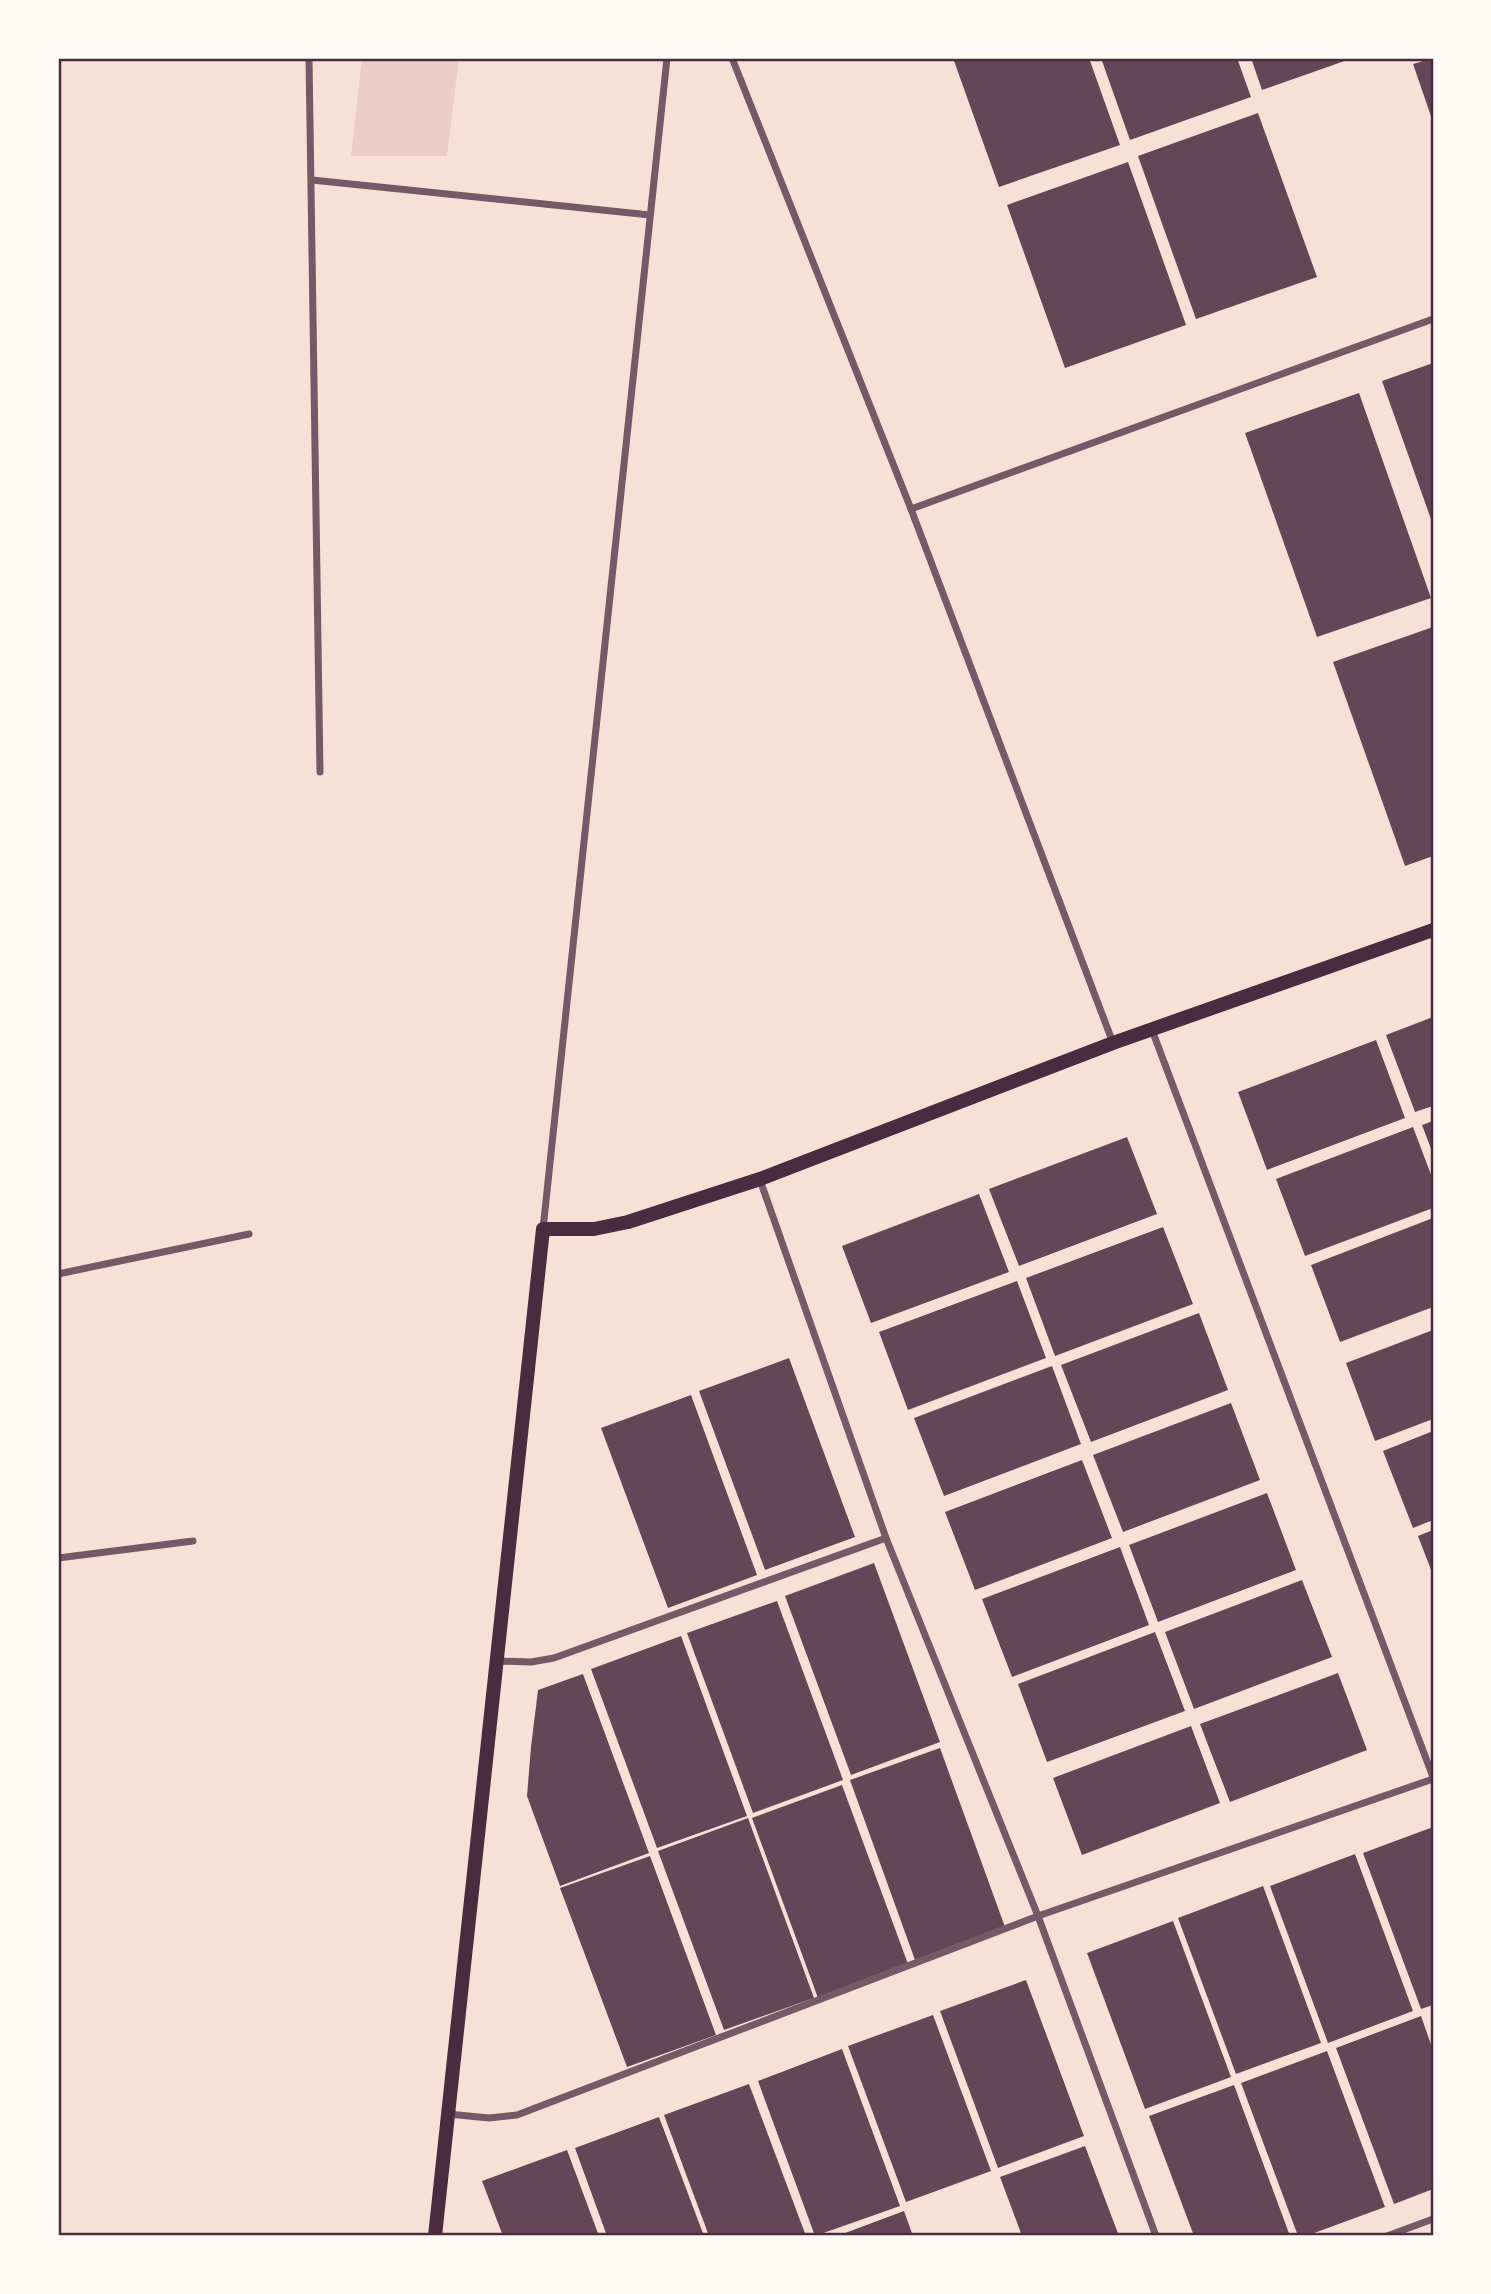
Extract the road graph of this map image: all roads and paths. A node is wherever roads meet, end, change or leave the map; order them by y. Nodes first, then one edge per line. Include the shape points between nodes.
1 (309, 58) edge
2 (667, 58) edge
3 (732, 58) edge
4 (312, 180) junction
5 (650, 215) junction
6 (1433, 319) edge
7 (911, 509) junction
8 (320, 772) dead end
9 (1433, 930) edge
10 (1152, 1030) junction
11 (1113, 1043) junction
12 (760, 1179) junction
13 (543, 1229) junction
14 (249, 1234) dead end
15 (58, 1274) edge
16 (886, 1538) junction
17 (193, 1541) dead end
18 (58, 1558) edge
19 (496, 1661) junction
20 (1433, 1778) edge
21 (1038, 1916) junction
22 (448, 2114) junction
23 (1433, 2219) edge
24 (436, 2236) edge
25 (1156, 2236) edge
26 (1387, 2236) edge

1 - 4 street
2 - 5 street
3 - 7 street
4 - 5 street
4 - 8 street
5 - 13 street
6 - 7 street
7 - 11 street
9 - 10 main road
10 - 11 main road
10 - 20 street
11 - 12 main road
12 - 13 main road via 628,1222 594,1229
12 - 16 street
13 - 19 main road
14 - 15 street
16 - 19 street via 554,1658
16 - 21 street
17 - 18 street
19 - 22 main road
20 - 21 street
21 - 22 street via 517,2115
21 - 25 street
22 - 24 main road
23 - 26 street

